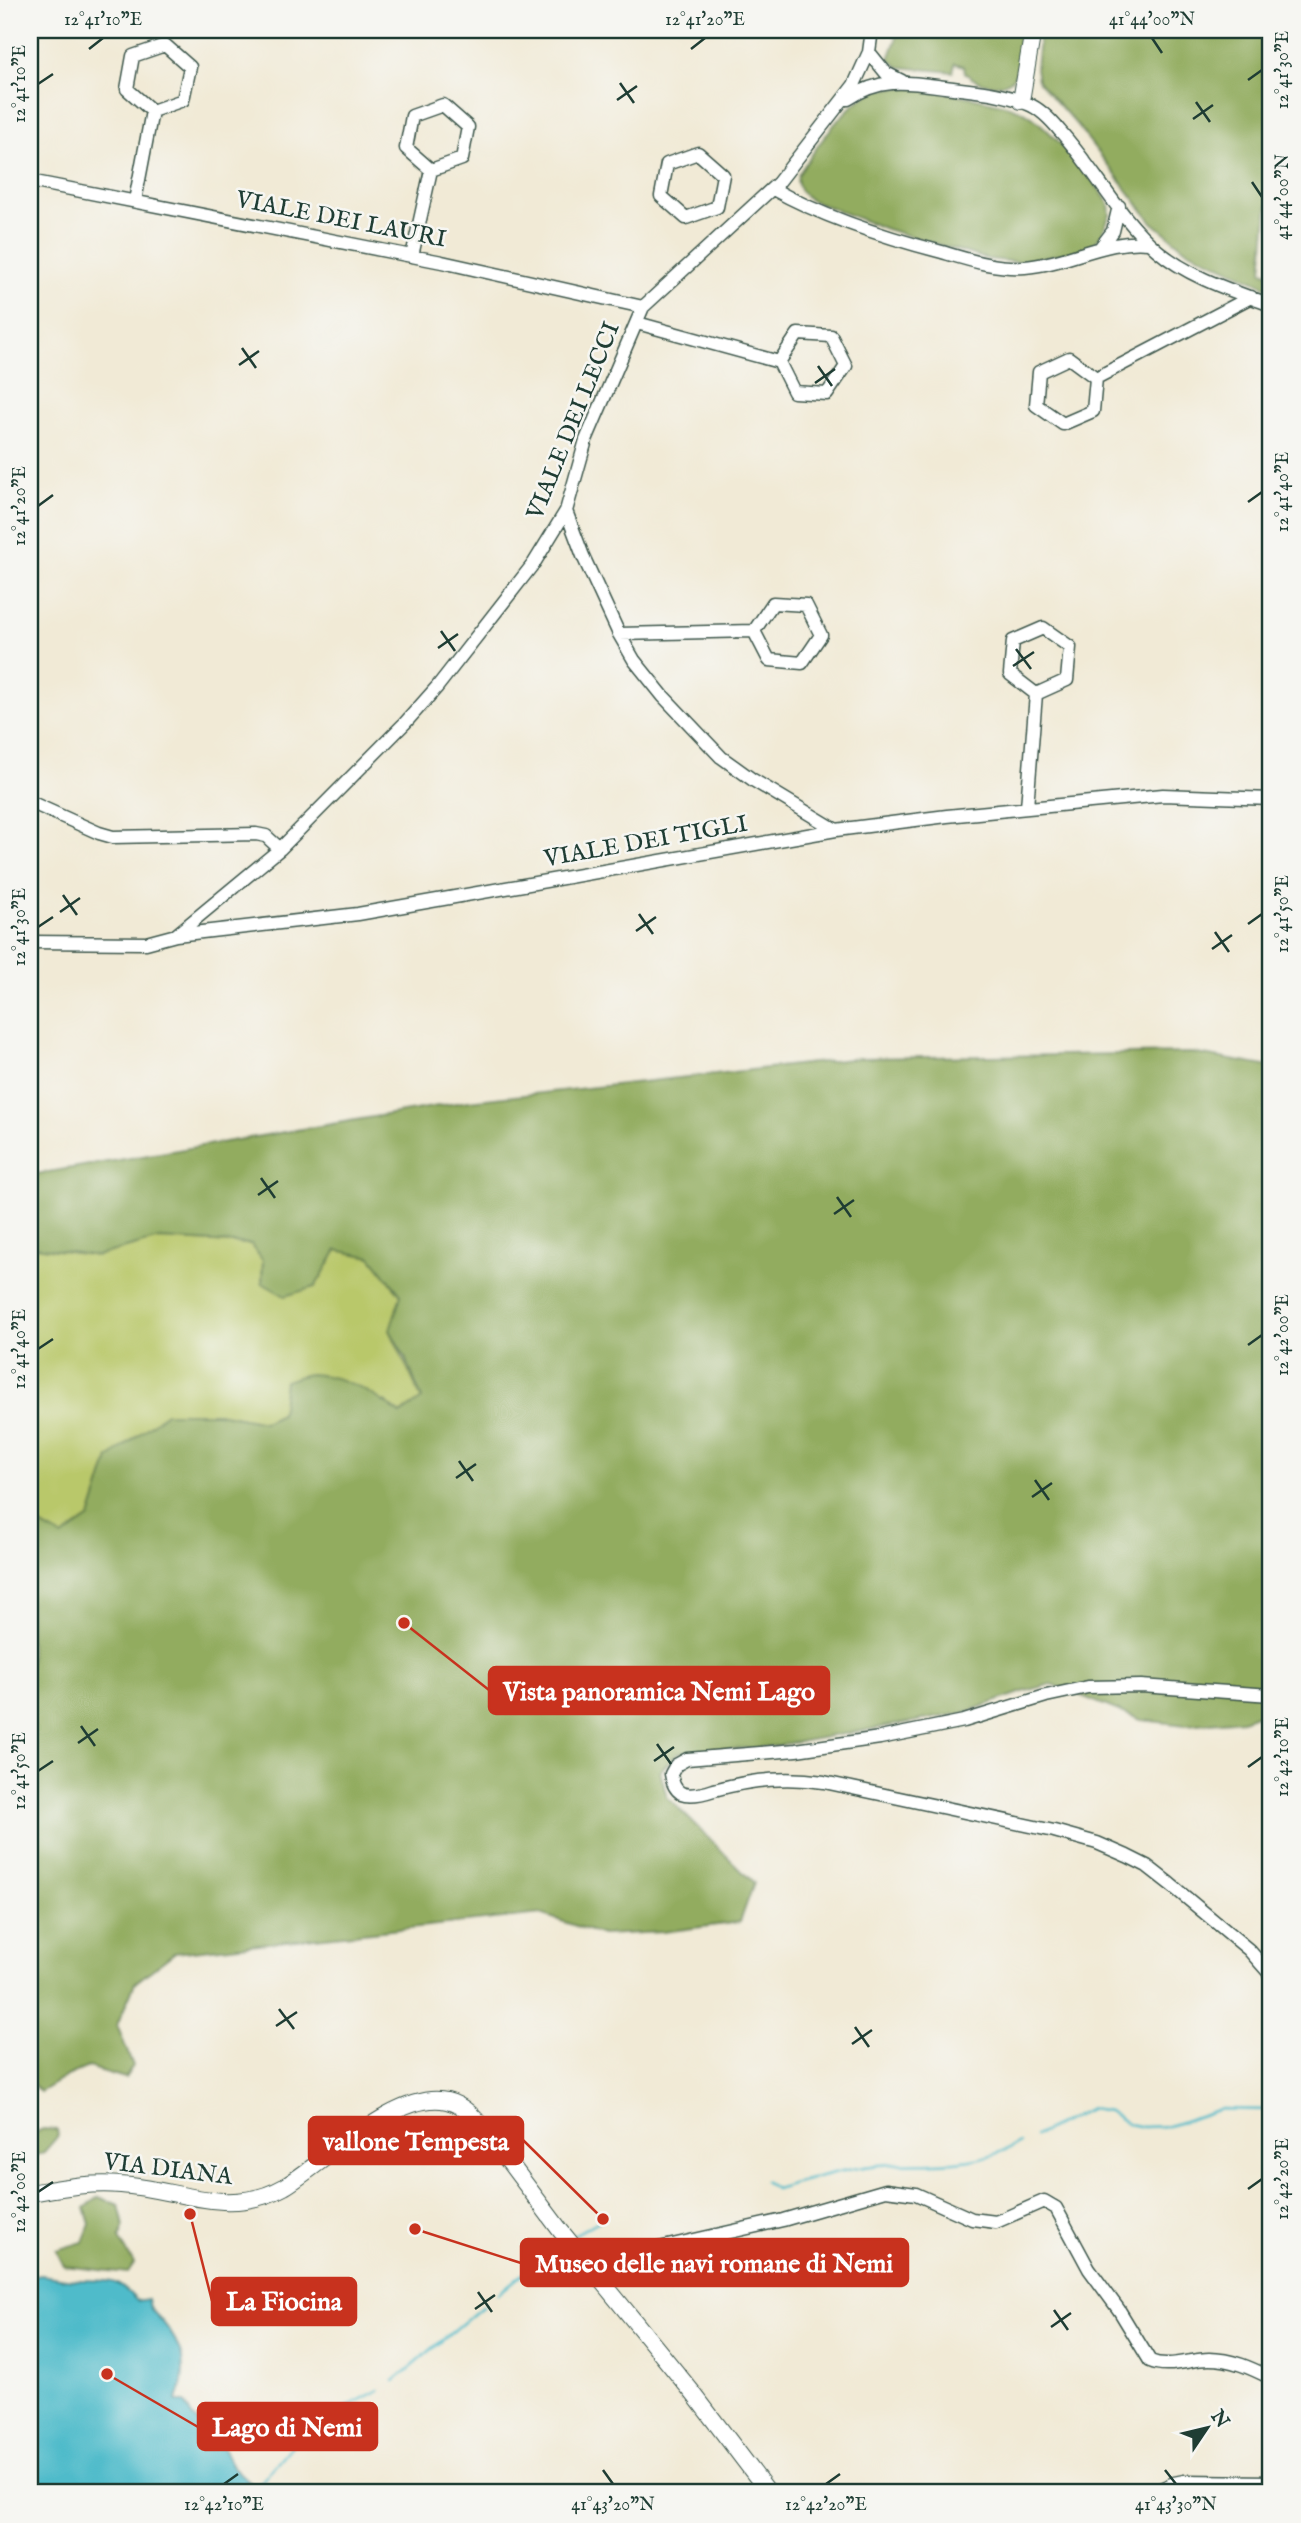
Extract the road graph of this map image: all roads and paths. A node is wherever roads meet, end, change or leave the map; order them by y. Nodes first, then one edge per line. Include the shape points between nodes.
1 (872, 30) edge
2 (1033, 30) edge
3 (869, 52) junction
4 (904, 81) junction
5 (1021, 101) junction
6 (842, 103) junction
7 (152, 111) junction
8 (431, 170) junction
9 (30, 180) edge
10 (773, 189) junction
11 (135, 201) junction
12 (1119, 206) junction
13 (717, 207) junction
14 (731, 226) junction
15 (1149, 243) junction
16 (1097, 251) junction
17 (412, 256) junction
18 (1251, 298) junction
19 (1271, 305) edge
20 (643, 307) junction
21 (637, 323) junction
22 (779, 362) junction
23 (1096, 378) junction
24 (566, 511) junction
25 (754, 631) junction
26 (618, 634) junction
27 (1036, 694) junction
28 (1271, 799) edge
29 (30, 803) edge
30 (1027, 807) junction
31 (836, 830) junction
32 (280, 849) junction
33 (176, 935) junction
34 (30, 942) edge
35 (1271, 1695) edge
36 (1271, 1975) edge
37 (30, 2193) edge
38 (579, 2254) junction
39 (1271, 2378) edge
40 (1271, 2482) edge
41 (769, 2493) edge
42 (1152, 2493) edge

1 - 3 street, VIALE DEI LECCI
2 - 5 street
3 - 4 street via 886,74
3 - 6 street, VIALE DEI LECCI
4 - 5 street
4 - 6 street via 871,87
5 - 12 street via 1044,114 1063,133
6 - 10 street, VIALE DEI LECCI
7 - 7 street via 183,100 186,89 190,67 164,45 133,56 127,89
7 - 11 street
8 - 8 street via 462,159 464,149 468,127 443,105 412,116 406,148
8 - 17 street
9 - 11 street, VIALE DEI LAURI
10 - 14 street, VIALE DEI LECCI
10 - 16 street via 891,238 992,265 1036,266
11 - 17 street, VIALE DEI LAURI
12 - 15 street
12 - 16 street via 1112,231
13 - 13 street via 723,175 707,160 698,153 667,164 661,196 677,211 686,218
13 - 14 street
14 - 20 street, VIALE DEI LECCI
15 - 16 street via 1122,242
15 - 18 street via 1184,269
17 - 20 street, VIALE DEI LAURI
18 - 19 street
18 - 23 street
20 - 21 street, VIALE DEI LECCI
21 - 22 street
21 - 24 street, VIALE DEI LECCI via 586,440
22 - 22 street via 794,391 827,394 846,366 831,336 798,334
23 - 23 street via 1069,358 1039,372 1036,405 1063,424 1073,420 1093,411
24 - 26 street
24 - 32 street, VIALE DEI LECCI via 534,563 426,699
25 - 25 street via 769,660 802,663 821,635 806,605 773,603
25 - 26 street
26 - 31 street via 639,667 710,748 744,775
27 - 27 street via 1067,680 1070,647 1043,628 1013,641 1010,674
27 - 30 street
28 - 30 street, VIALE DEI TIGLI via 1163,795
29 - 32 street via 113,836 256,834
30 - 31 street, VIALE DEI TIGLI
31 - 33 street, VIALE DEI TIGLI via 358,914
32 - 33 street, VIALE DEI LECCI
33 - 34 street, VIALE DEI TIGLI via 146,943
35 - 36 street via 1141,1686 1081,1688 964,1721 865,1741 687,1759 671,1774 676,1787 688,1794 762,1779 824,1782 1097,1843 1154,1871 1250,1950
37 - 38 street, VIA DIANA via 112,2184 219,2202 246,2201 293,2182 392,2113 437,2100 460,2106 478,2122
38 - 39 street via 609,2257 637,2253 783,2220 886,2190 916,2194 987,2223 1044,2201 1056,2208 1089,2269 1150,2361 1162,2365 1221,2360
38 - 41 street, VIA DIANA
40 - 42 street via 1184,2482

